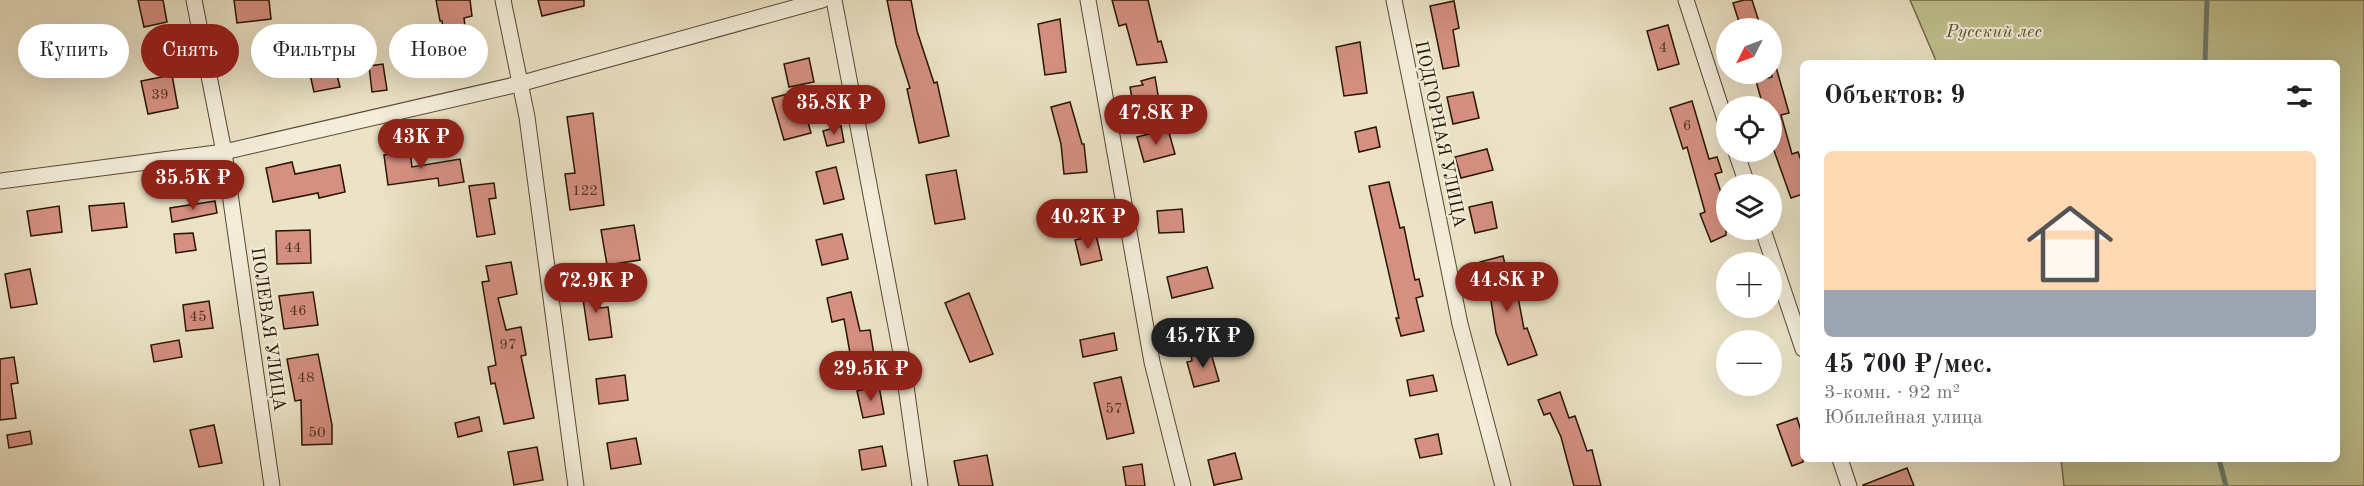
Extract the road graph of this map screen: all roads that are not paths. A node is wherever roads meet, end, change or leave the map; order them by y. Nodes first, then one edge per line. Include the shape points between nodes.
1 (194, 0) edge
2 (503, 0) edge
3 (822, 0) edge
4 (834, 0) edge
5 (1088, 0) edge
6 (1394, 0) edge
7 (1686, 0) edge
8 (519, 84) junction
9 (1717, 96) edge
10 (224, 152) junction
11 (0, 181) edge
12 (1765, 240) edge
13 (1800, 340) edge
14 (1841, 462) edge
15 (272, 486) edge
16 (576, 486) edge
17 (920, 486) edge
18 (1183, 486) edge
19 (1503, 486) edge
20 (1849, 486) edge

1 - 10 street, ПОЛЕВАЯ УЛИЦА
2 - 8 street
3 - 8 street
4 - 17 street via 902,358
5 - 18 street via 1152,362
6 - 19 street, ПОДГОРНАЯ УЛИЦА via 1460,324
7 - 9 street
8 - 10 street
8 - 16 street via 527,117
10 - 11 street
10 - 15 street, ПОЛЕВАЯ УЛИЦА
12 - 13 street
14 - 20 street

